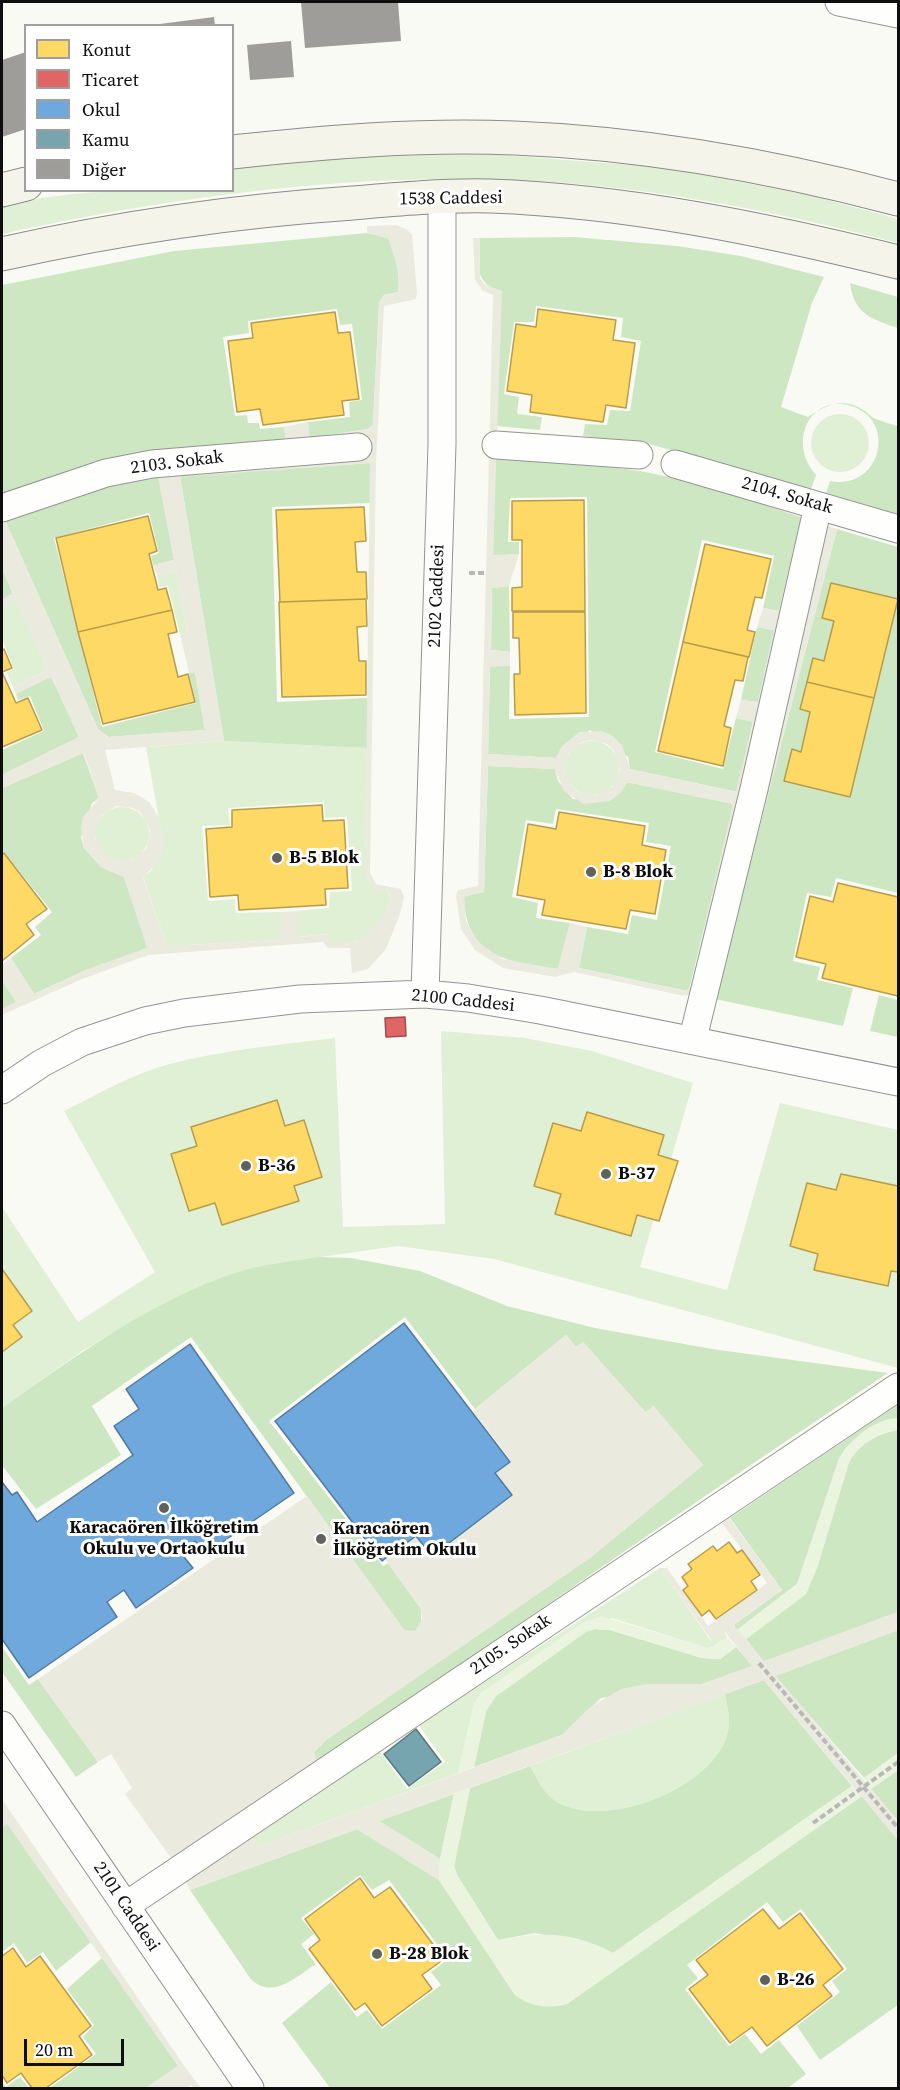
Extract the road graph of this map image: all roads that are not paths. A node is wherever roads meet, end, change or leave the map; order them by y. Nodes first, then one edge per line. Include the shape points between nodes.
1 (839, 2) edge
2 (898, 14) edge
3 (234, 152) edge
4 (24, 184) edge
5 (2, 190) edge
6 (442, 197) junction
7 (898, 199) edge
8 (2, 254) edge
9 (898, 262) edge
10 (496, 445) dead end
11 (358, 447) dead end
12 (639, 455) dead end
13 (675, 464) dead end
14 (819, 506) junction
15 (2, 508) edge
16 (898, 529) edge
17 (425, 994) junction
18 (693, 1038) junction
19 (898, 1082) edge
20 (2, 1090) edge
21 (898, 1386) edge
22 (2, 1725) edge
23 (125, 1906) junction
24 (250, 2088) edge

1 - 2 street
3 - 7 main road via 363,140 536,139 724,160
4 - 5 main road
6 - 8 main road, 1538 Caddesi via 274,208 183,219
6 - 9 main road, 1538 Caddesi via 545,200 630,208 722,222
6 - 17 street, 2102 Caddesi via 442,444
10 - 12 street
11 - 15 street, 2103. Sokak via 152,464 106,473
13 - 14 street, 2104. Sokak
14 - 16 street, 2104. Sokak
14 - 18 street
17 - 18 street, 2100 Caddesi via 468,998
17 - 20 street, 2100 Caddesi via 300,999 145,1021 82,1042
18 - 19 street, 2100 Caddesi
21 - 23 street, 2105. Sokak
22 - 23 street, 2101 Caddesi
23 - 24 street, 2101 Caddesi

